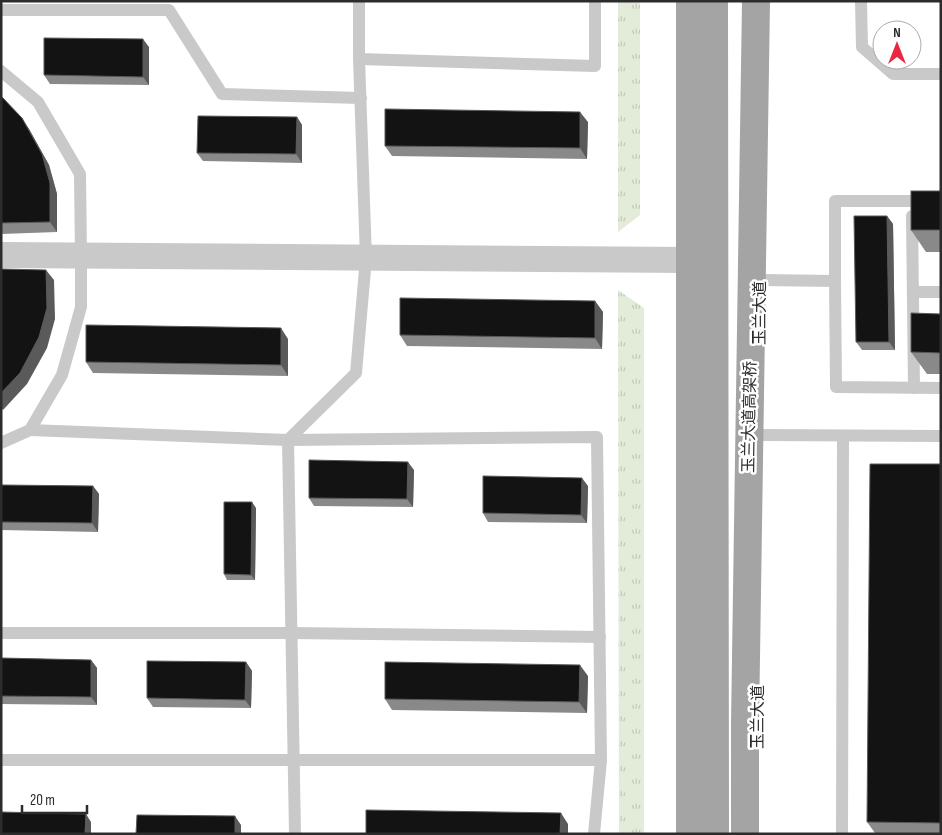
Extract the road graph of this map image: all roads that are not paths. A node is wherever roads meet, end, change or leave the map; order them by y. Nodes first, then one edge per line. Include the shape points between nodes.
1 (359, 1) edge
2 (595, 1) edge
3 (690, 1) edge
4 (714, 1) edge
5 (756, 1) edge
6 (762, 1) edge
7 (861, 1) edge
8 (1, 10) edge
9 (359, 59) junction
10 (1, 71) edge
11 (941, 74) edge
12 (361, 98) junction
13 (912, 201) junction
14 (941, 201) edge
15 (1, 255) edge
16 (81, 256) junction
17 (366, 258) junction
18 (690, 260) junction
19 (760, 280) junction
20 (835, 281) junction
21 (913, 292) junction
22 (941, 292) edge
23 (914, 388) junction
24 (941, 388) edge
25 (30, 430) junction
26 (760, 435) junction
27 (843, 436) junction
28 (941, 436) edge
29 (288, 440) junction
30 (1, 443) edge
31 (1, 633) edge
32 (291, 633) junction
33 (600, 638) junction
34 (1, 760) edge
35 (294, 760) junction
36 (601, 760) junction
37 (295, 834) edge
38 (594, 834) edge
39 (690, 834) edge
40 (715, 834) edge
41 (745, 834) edge
42 (758, 834) edge
43 (842, 834) edge

1 - 9 lane
2 - 9 lane via 595,66
3 - 18 main road
4 - 40 main road
5 - 41 main road, 玉兰大道高架桥
6 - 19 main road, 玉兰大道
7 - 11 lane via 862,47 893,74
8 - 12 lane via 169,10 222,94
9 - 12 lane
10 - 16 lane via 38,102 80,174
12 - 17 lane
13 - 14 lane
13 - 20 lane via 835,201
13 - 21 lane
15 - 16 street
16 - 17 street
16 - 25 lane via 81,307 62,375
17 - 18 street
17 - 29 lane via 356,373
18 - 39 main road
19 - 20 lane
19 - 26 main road, 玉兰大道
20 - 23 lane via 836,387
21 - 22 lane
21 - 23 lane
23 - 24 lane
25 - 29 lane
25 - 30 lane
26 - 27 lane
26 - 42 main road, 玉兰大道
27 - 28 lane
27 - 43 lane
29 - 32 lane
29 - 33 lane via 597,437
31 - 32 lane
32 - 33 lane
32 - 35 lane
33 - 36 lane
34 - 35 lane
35 - 36 lane
35 - 37 lane
36 - 38 lane

